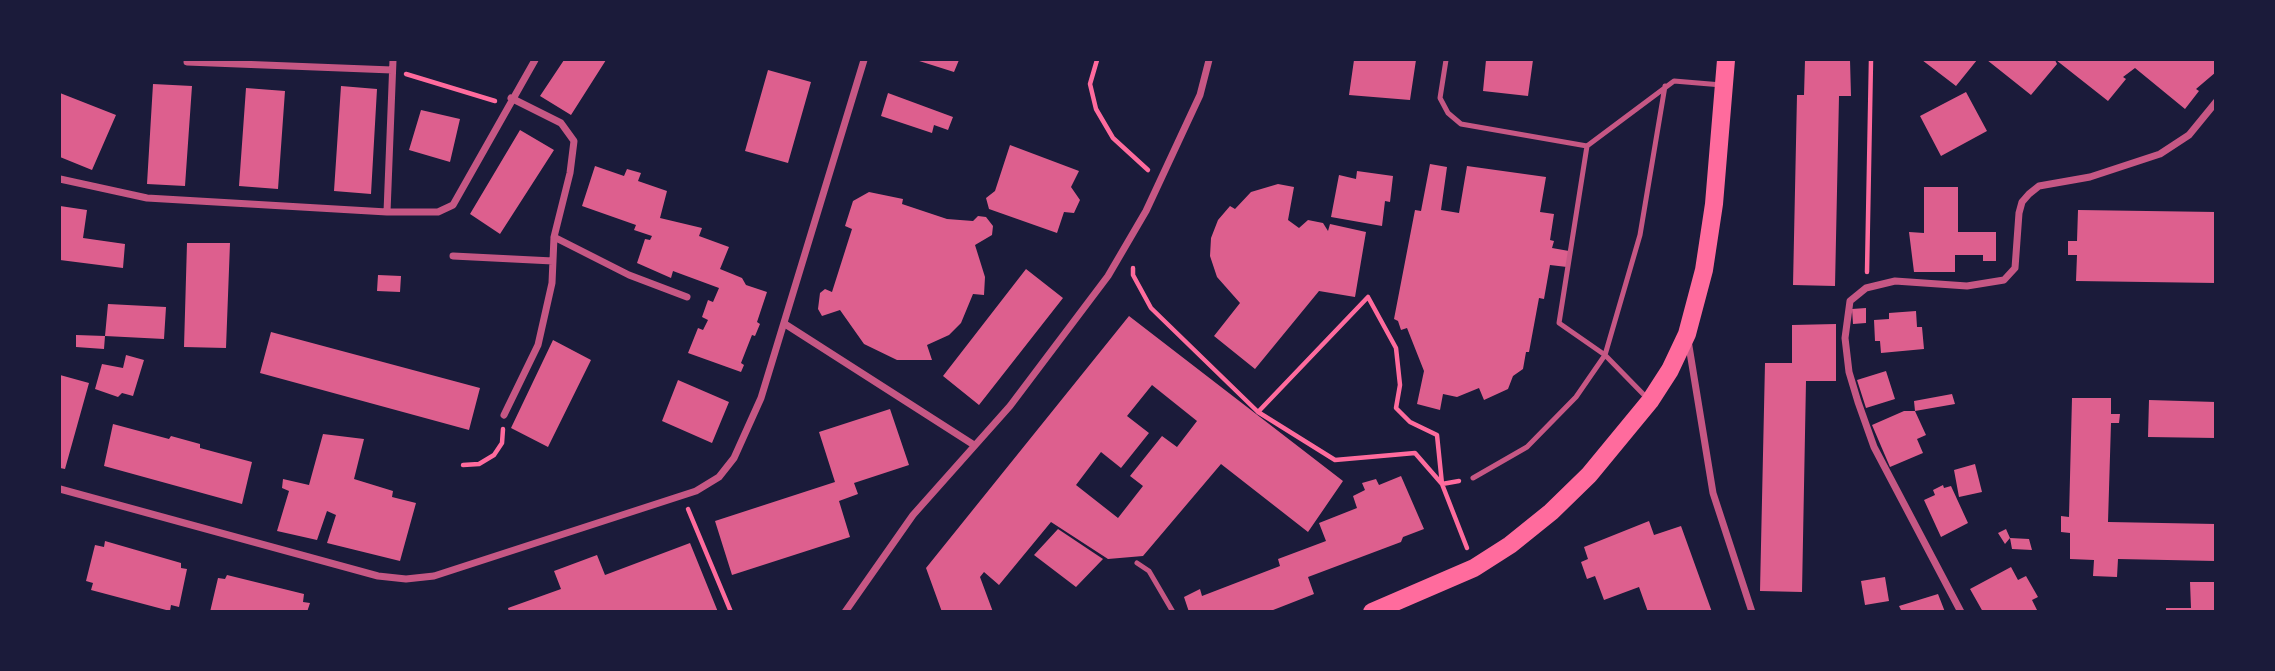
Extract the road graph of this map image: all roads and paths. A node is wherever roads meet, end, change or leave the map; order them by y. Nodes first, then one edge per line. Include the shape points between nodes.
1 (393, 60) edge
2 (535, 60) edge
3 (863, 60) edge
4 (1097, 60) edge
5 (1209, 60) edge
6 (1446, 60) edge
7 (1726, 60) edge
8 (1871, 60) edge
9 (187, 62) dead end
10 (392, 70) junction
11 (1725, 85) junction
12 (1665, 86) junction
13 (509, 102) junction
14 (2216, 102) edge
15 (1587, 146) junction
16 (60, 179) edge
17 (1160, 181) junction
18 (387, 212) junction
19 (1135, 230) junction
20 (554, 237) junction
21 (453, 256) dead end
22 (553, 261) junction
23 (1866, 288) junction
24 (687, 297) dead end
25 (785, 324) junction
26 (1687, 334) junction
27 (1605, 355) junction
28 (1650, 401) junction
29 (1258, 412) junction
30 (504, 415) joint
31 (974, 445) junction
32 (463, 465) dead end
33 (1473, 478) joint
34 (1442, 484) junction
35 (60, 489) edge
36 (682, 495) junction
37 (1137, 563) dead end
38 (1474, 568) junction
39 (731, 611) edge
40 (845, 611) edge
41 (1172, 611) edge
42 (1372, 611) edge
43 (1752, 611) edge
44 (1961, 611) edge

1 - 10 street
2 - 13 street
3 - 25 street
4 - 17 path via 1090,84 1096,109 1113,138
5 - 17 street via 1200,95
6 - 15 lane via 1440,98 1461,124
7 - 11 main road
8 - 23 path
9 - 10 street
10 - 13 path
10 - 18 street
11 - 12 lane via 1674,81
11 - 26 main road via 1704,270
12 - 15 lane
12 - 27 lane via 1640,235
13 - 18 street via 453,205 438,212
13 - 20 street via 561,123 574,141
14 - 23 street via 2189,135 2160,154 2090,177 2039,186 2029,194 2019,213 2015,268 2004,280 1967,286 1895,281
15 - 27 lane via 1559,323
16 - 18 street via 147,198
17 - 19 street
19 - 29 path via 1133,275 1151,308
19 - 31 street via 1108,276 1010,406
20 - 22 street
20 - 24 street via 629,275
21 - 22 street
22 - 30 street via 538,345
23 - 44 street via 1850,301 1846,313 1852,382 1874,447
25 - 31 street
25 - 36 street via 761,398 734,458 719,477
26 - 28 main road
26 - 43 street via 1713,492
27 - 28 lane
27 - 33 lane via 1576,397 1527,447
28 - 38 main road via 1589,475 1551,512
29 - 34 path via 1335,460 1415,453
29 - 34 path via 1368,297 1396,348 1400,385 1396,408 1410,422 1437,435
30 - 32 path via 502,443 494,454 479,464
31 - 40 street via 912,515
33 - 34 path
34 - 38 path
35 - 36 street via 378,576 406,579 434,576
36 - 39 path
37 - 41 lane via 1149,571
38 - 42 main road

